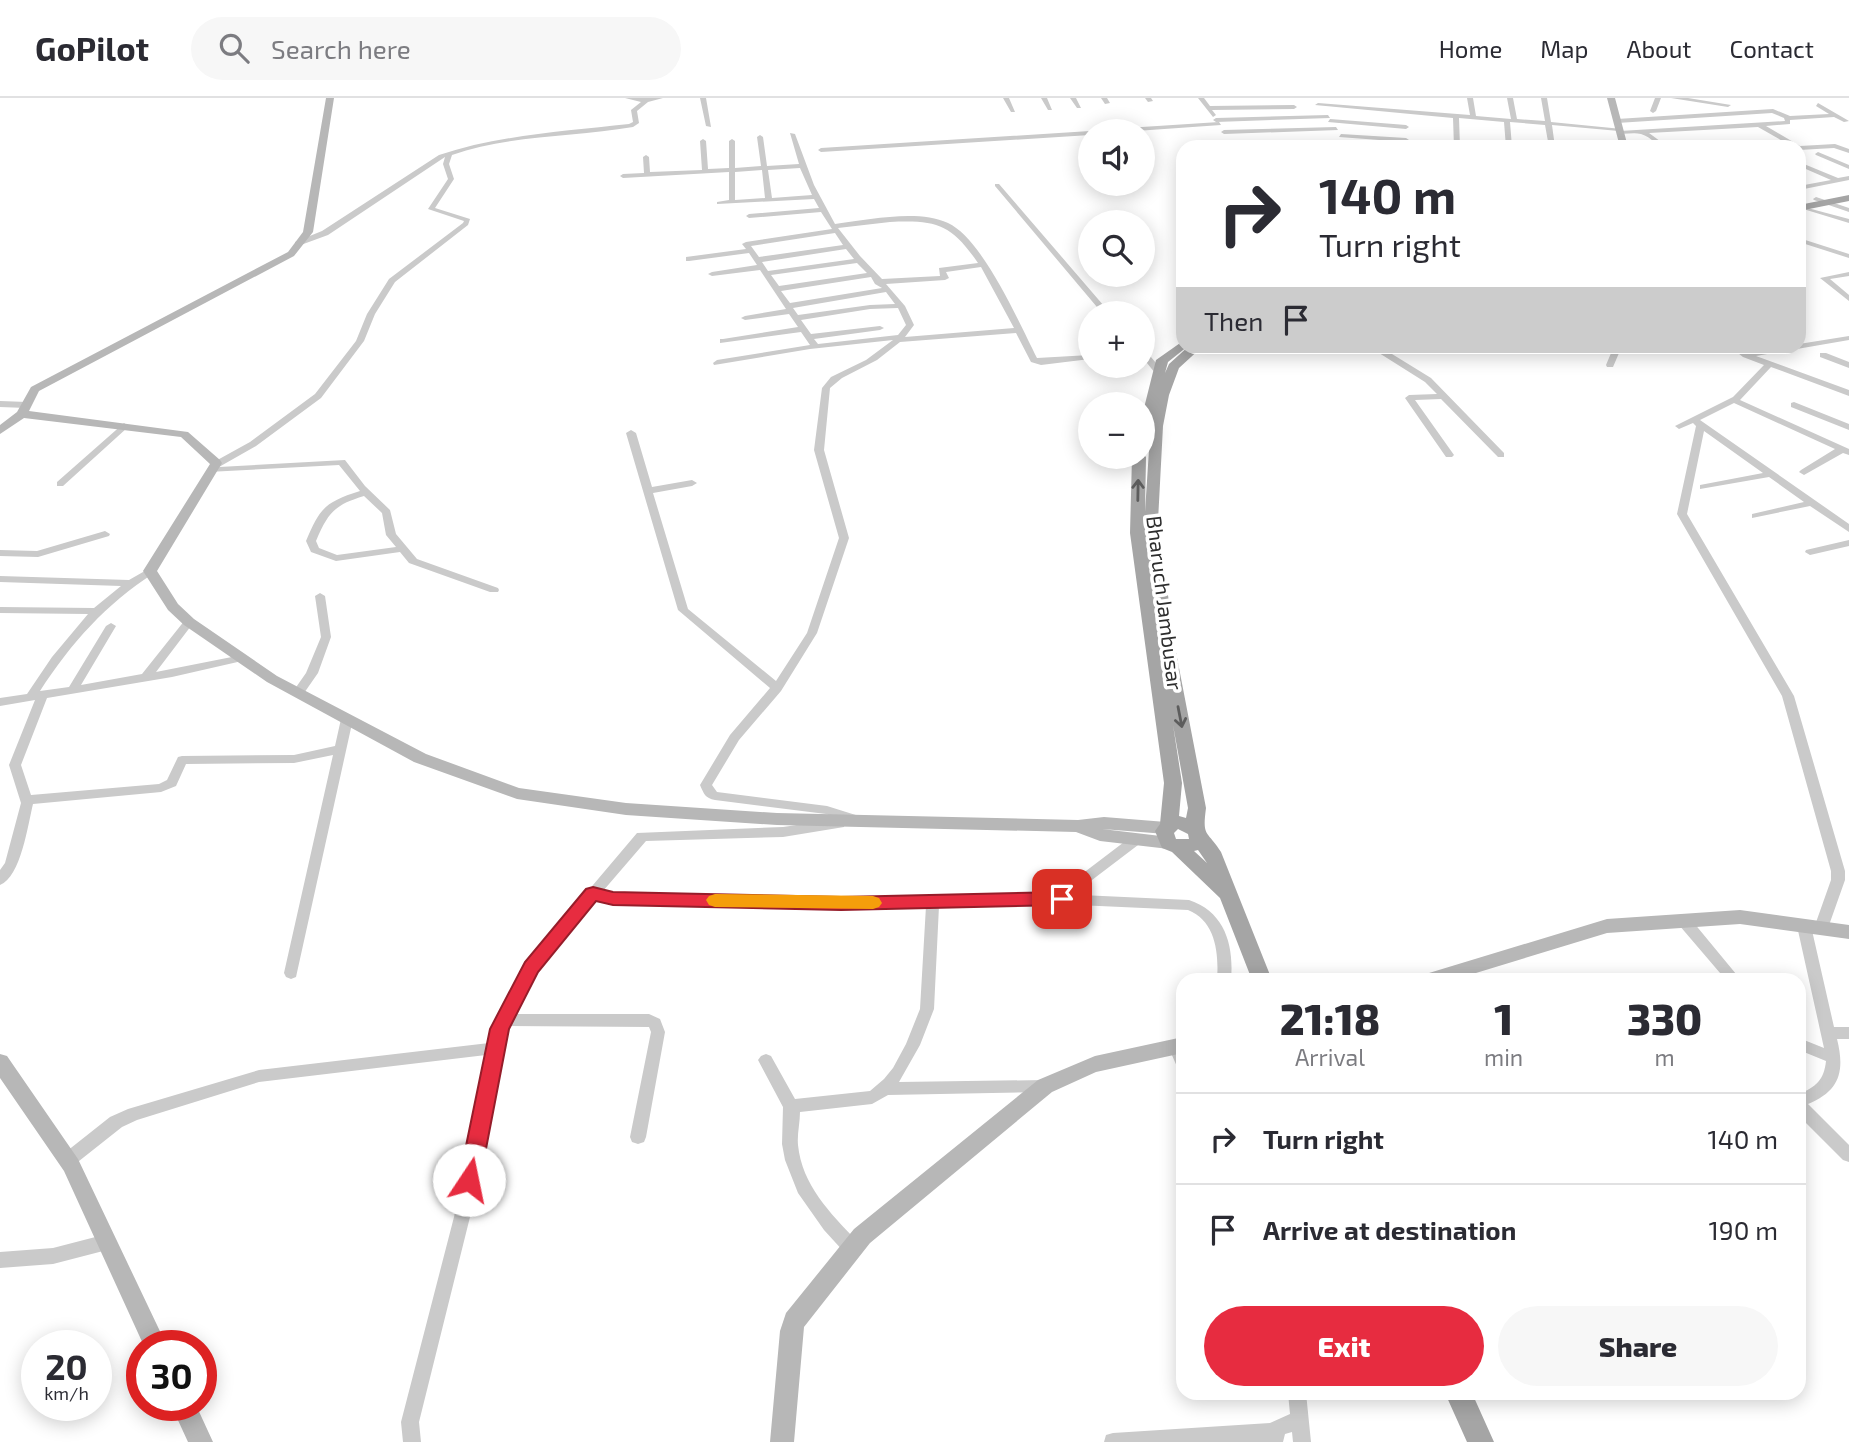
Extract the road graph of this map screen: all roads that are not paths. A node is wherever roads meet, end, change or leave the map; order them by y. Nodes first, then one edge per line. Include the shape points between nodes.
1 (330, 98) edge
2 (628, 98) edge
3 (660, 98) edge
4 (702, 98) edge
5 (1006, 98) edge
6 (1044, 98) edge
7 (1073, 98) edge
8 (1201, 98) edge
9 (1311, 98) edge
10 (1341, 98) edge
11 (1381, 98) edge
12 (1470, 98) edge
13 (1510, 98) edge
14 (1544, 98) edge
15 (1611, 98) edge
16 (1658, 98) edge
17 (1674, 98) edge
18 (646, 101) junction
19 (1318, 105) junction
20 (1728, 105) dead end
21 (1818, 105) dead end
22 (1079, 107) dead end
23 (1294, 107) dead end
24 (1340, 107) junction
25 (1208, 108) junction
26 (1049, 109) dead end
27 (1380, 110) junction
28 (1013, 111) dead end
29 (1654, 111) dead end
30 (1406, 112) junction
31 (1835, 115) junction
32 (1456, 116) junction
33 (1473, 117) junction
34 (1787, 118) junction
35 (1329, 119) junction
36 (1511, 120) junction
37 (1846, 121) dead end
38 (1218, 122) junction
39 (1549, 123) junction
40 (1760, 125) junction
41 (709, 126) dead end
42 (1620, 126) junction
43 (1155, 127) edge
44 (1406, 127) junction
45 (1224, 132) junction
46 (1641, 132) junction
47 (792, 134) dead end
48 (1078, 134) edge
49 (760, 136) dead end
50 (1343, 138) edge
51 (1230, 140) edge
52 (1316, 140) edge
53 (1368, 140) edge
54 (1406, 140) edge
55 (1457, 140) edge
56 (1510, 140) edge
57 (1551, 140) edge
58 (1623, 140) edge
59 (1654, 140) edge
60 (1785, 140) edge
61 (703, 141) dead end
62 (732, 141) dead end
63 (1806, 148) edge
64 (821, 150) dead end
65 (1849, 151) edge
66 (449, 153) junction
67 (1818, 154) dead end
68 (646, 158) dead end
69 (801, 166) junction
70 (1806, 166) edge
71 (1849, 167) edge
72 (765, 168) junction
73 (732, 170) junction
74 (705, 171) junction
75 (647, 174) junction
76 (622, 176) dead end
77 (1846, 179) edge
78 (1806, 183) edge
79 (997, 185) dead end
80 (1811, 185) junction
81 (1806, 186) edge
82 (1849, 196) edge
83 (814, 197) junction
84 (769, 200) junction
85 (1820, 201) junction
86 (732, 202) junction
87 (719, 203) dead end
88 (1806, 204) edge
89 (1806, 208) edge
90 (1849, 209) edge
91 (821, 210) junction
92 (748, 216) dead end
93 (1849, 221) edge
94 (834, 228) junction
95 (1806, 242) edge
96 (298, 244) junction
97 (848, 246) junction
98 (751, 251) junction
99 (1849, 256) edge
100 (689, 259) dead end
101 (859, 260) junction
102 (982, 265) junction
103 (762, 267) junction
104 (712, 274) dead end
105 (1849, 274) edge
106 (879, 282) junction
107 (777, 289) junction
108 (1847, 296) edge
109 (1096, 301) edge
110 (900, 306) junction
111 (792, 312) junction
112 (745, 318) dead end
113 (880, 328) dead end
114 (1018, 330) junction
115 (807, 333) junction
116 (1849, 338) edge
117 (899, 339) junction
118 (723, 341) dead end
119 (1806, 345) edge
120 (815, 346) junction
121 (1176, 353) edge
122 (1184, 354) edge
123 (1385, 354) edge
124 (1615, 354) edge
125 (1752, 354) edge
126 (1746, 355) joint
127 (1823, 355) dead end
128 (1078, 358) edge
129 (1155, 360) edge
130 (717, 363) dead end
131 (1770, 364) junction
132 (1165, 365) junction
133 (1610, 365) dead end
134 (1849, 365) edge
135 (1849, 393) edge
136 (1444, 396) junction
137 (1155, 397) edge
138 (1734, 400) junction
139 (0, 404) edge
140 (1794, 405) dead end
141 (25, 410) junction
142 (0, 414) edge
143 (1697, 422) junction
144 (124, 426) junction
145 (1679, 426) dead end
146 (1849, 427) edge
147 (0, 431) edge
148 (631, 433) dead end
149 (1845, 451) edge
150 (1449, 455) dead end
151 (1501, 455) dead end
152 (213, 467) junction
153 (1139, 469) edge
154 (1804, 472) dead end
155 (1771, 474) junction
156 (692, 483) dead end
157 (60, 484) dead end
158 (1703, 487) dead end
159 (366, 492) junction
160 (648, 492) junction
161 (1812, 503) junction
162 (1755, 516) dead end
163 (1849, 529) edge
164 (105, 534) dead end
165 (1849, 543) edge
166 (402, 548) junction
167 (1810, 551) dead end
168 (0, 554) edge
169 (150, 571) junction
170 (0, 579) edge
171 (129, 583) junction
172 (494, 590) dead end
173 (320, 596) dead end
174 (0, 610) edge
175 (97, 611) junction
176 (190, 622) junction
177 (111, 626) dead end
178 (242, 657) junction
179 (147, 676) junction
180 (774, 686) junction
181 (74, 689) junction
182 (298, 693) junction
183 (37, 695) junction
184 (0, 702) edge
185 (347, 719) junction
186 (340, 749) junction
187 (27, 800) junction
188 (860, 821) junction
189 (1078, 826) junction
190 (1196, 834) junction
191 (1171, 836) junction
192 (1137, 839) junction
193 (0, 880) edge
194 (593, 894) junction
195 (1072, 899) junction
196 (1231, 899) junction
197 (933, 901) junction
198 (1684, 921) junction
199 (1813, 927) junction
200 (1849, 932) edge
201 (291, 973) dead end
202 (1224, 973) edge
203 (1259, 973) edge
204 (1452, 973) edge
205 (1728, 973) edge
206 (503, 1020) junction
207 (1829, 1033) junction
208 (1849, 1033) edge
209 (1806, 1047) edge
210 (495, 1048) junction
211 (1176, 1052) edge
212 (1834, 1058) junction
213 (766, 1060) dead end
214 (0, 1062) edge
215 (1045, 1086) junction
216 (886, 1089) junction
217 (1806, 1100) edge
218 (792, 1106) junction
219 (1806, 1111) edge
220 (638, 1137) dead end
221 (1849, 1155) edge
222 (68, 1160) junction
223 (107, 1242) junction
224 (851, 1247) junction
225 (0, 1261) edge
226 (148, 1330) edge
227 (1298, 1400) edge
228 (1461, 1400) edge
229 (1300, 1420) junction
230 (191, 1421) edge
231 (1274, 1437) edge
232 (201, 1442) edge
233 (412, 1442) edge
234 (782, 1442) edge
235 (1113, 1442) edge
236 (1302, 1442) edge
237 (1481, 1442) edge

1 - 96 main road via 308,232
2 - 18 street
3 - 18 street
4 - 41 street
5 - 28 street
6 - 26 street
7 - 22 street
8 - 25 street
9 - 19 street
10 - 24 street
11 - 27 street
12 - 33 street
13 - 36 street
14 - 39 street
15 - 42 main road
16 - 29 street
17 - 20 street via 1693,104
18 - 66 street via 634,110 636,123 631,126
19 - 24 street
19 - 35 street
21 - 31 street
23 - 25 street
24 - 27 street
25 - 38 street
27 - 30 street
30 - 32 street
30 - 44 street
31 - 34 street
31 - 37 street
32 - 33 street
32 - 55 street
33 - 36 street
34 - 40 street via 1789,123
34 - 42 street via 1773,111
35 - 38 street
35 - 44 street
35 - 50 street
36 - 39 street
36 - 56 street
38 - 43 street
38 - 45 street
39 - 42 street
39 - 57 street
40 - 46 street
40 - 60 street
42 - 46 street
42 - 46 street
42 - 58 main road
44 - 54 street
45 - 50 street
45 - 51 street
46 - 59 street
47 - 69 street
48 - 64 street
49 - 72 street
50 - 52 street
50 - 53 street
61 - 74 street
62 - 73 street
63 - 65 street via 1835,146
66 - 96 street via 325,233
66 - 152 street via 446,164 451,179 431,209 463,216 466,223 392,281 359,341 315,399
67 - 71 street
68 - 75 street
69 - 72 street
69 - 83 street
70 - 77 street
72 - 73 street
72 - 84 street
73 - 74 street
73 - 86 street
74 - 75 street
75 - 76 street
77 - 80 street
78 - 80 street
79 - 109 street
80 - 81 street
82 - 85 main road
83 - 84 street
83 - 91 street
84 - 86 street
85 - 88 main road
85 - 90 street
86 - 87 street
89 - 93 street
91 - 92 street
91 - 94 street
94 - 97 street
94 - 98 street via 748,243
94 - 102 street via 911,220 942,223 956,230
95 - 99 street
96 - 141 main road via 291,254 35,389
97 - 101 street
97 - 103 street
98 - 100 street
98 - 103 street
101 - 103 street
101 - 106 street
102 - 106 street via 942,270 946,278
102 - 114 street
103 - 104 street
103 - 107 street
105 - 108 street via 1824,278
106 - 107 street
106 - 110 street
106 - 111 street
107 - 111 street
110 - 111 street
110 - 117 street via 910,325
111 - 112 street
111 - 115 street
113 - 115 street
114 - 117 street
114 - 128 street via 1038,362
115 - 118 street
115 - 120 street
116 - 119 street
117 - 120 street
117 - 180 street via 826,388 819,450 844,535 814,630
120 - 130 street
121 - 132 main road
122 - 132 main road, Bharuch Jambusar
123 - 136 street via 1424,377
124 - 133 street
125 - 126 street
126 - 131 street
127 - 134 street
129 - 132 street
131 - 135 street
131 - 138 street
132 - 137 main road
132 -> 190 main road, Bharuch Jambusar via 1151,521 1167,647 1197,808
136 - 150 street via 1409,398
136 - 151 street
138 - 143 street
138 - 149 street
139 - 141 street
140 - 146 street
141 - 142 main road
141 - 144 main road
141 - 147 main road
143 - 145 street
143 - 155 street
143 - 199 street via 1682,514 1788,696 1838,871 1838,880
144 - 152 main road via 184,434
144 - 157 street
148 - 160 street
149 - 154 street
152 - 159 street via 340,461
152 - 169 main road
191 -> 153 main road, Bharuch Jambusar via 1173,783 1137,533
155 - 158 street
155 - 161 street
156 - 160 street
159 - 166 street via 387,512 391,533
159 - 166 street via 339,500 324,511 311,541 315,550 336,558
160 - 180 street via 685,612
161 - 162 street
161 - 163 street
164 - 168 street via 38,554
165 - 167 street
166 - 172 street via 419,564
169 - 171 street
169 - 176 main road via 173,607
170 - 171 street
171 - 175 street
173 - 182 street via 326,637 312,673
174 - 175 street
175 - 183 street via 60,651
176 - 178 main road
176 - 179 street
177 - 181 street
178 - 179 street
178 - 182 main road
179 - 181 street
180 - 188 street via 706,779 707,790 715,796 828,810
181 - 183 street
182 - 185 main road
183 - 184 street
183 - 187 street via 14,767
185 - 186 street
185 - 188 main road via 420,758 517,793 626,809
186 - 187 street via 294,758 182,760 172,783 161,788
186 - 201 street
187 - 193 street via 11,864
188 - 189 main road
188 - 194 street via 783,832 646,834
189 - 191 main road via 1104,822
189 - 192 main road via 1097,834
190 - 191 main road via 1179,823
190 - 196 main road via 1212,852
191 - 192 main road
191 - 196 main road
192 - 195 street via 1087,877
194 - 197 street via 841,903
194 - 206 street via 532,967
195 - 197 street
195 - 202 street via 1201,909 1211,918 1225,954
196 - 203 main road
197 - 216 street via 925,1016
198 - 199 main road via 1740,917
198 - 204 main road via 1607,926
198 - 205 street
199 - 200 main road
199 - 207 street
206 - 210 street
206 - 220 street via 655,1023 658,1032
207 - 208 street
207 - 212 street
209 - 212 street
210 - 222 street via 244,1080 132,1114
210 - 233 street via 462,1217 410,1422
211 - 215 main road via 1106,1060
212 - 217 street via 1826,1088
213 - 218 street
214 - 222 main road
215 - 216 street
215 - 224 main road
216 - 218 street via 872,1097
218 - 224 street via 790,1147 803,1186 813,1206
219 - 221 street
222 - 223 main road
223 - 225 street via 52,1256
223 - 226 main road
224 - 234 main road via 794,1321
227 - 229 street
228 - 237 main road
229 - 231 street via 1282,1426
229 - 236 street
230 - 232 main road
231 - 235 street

